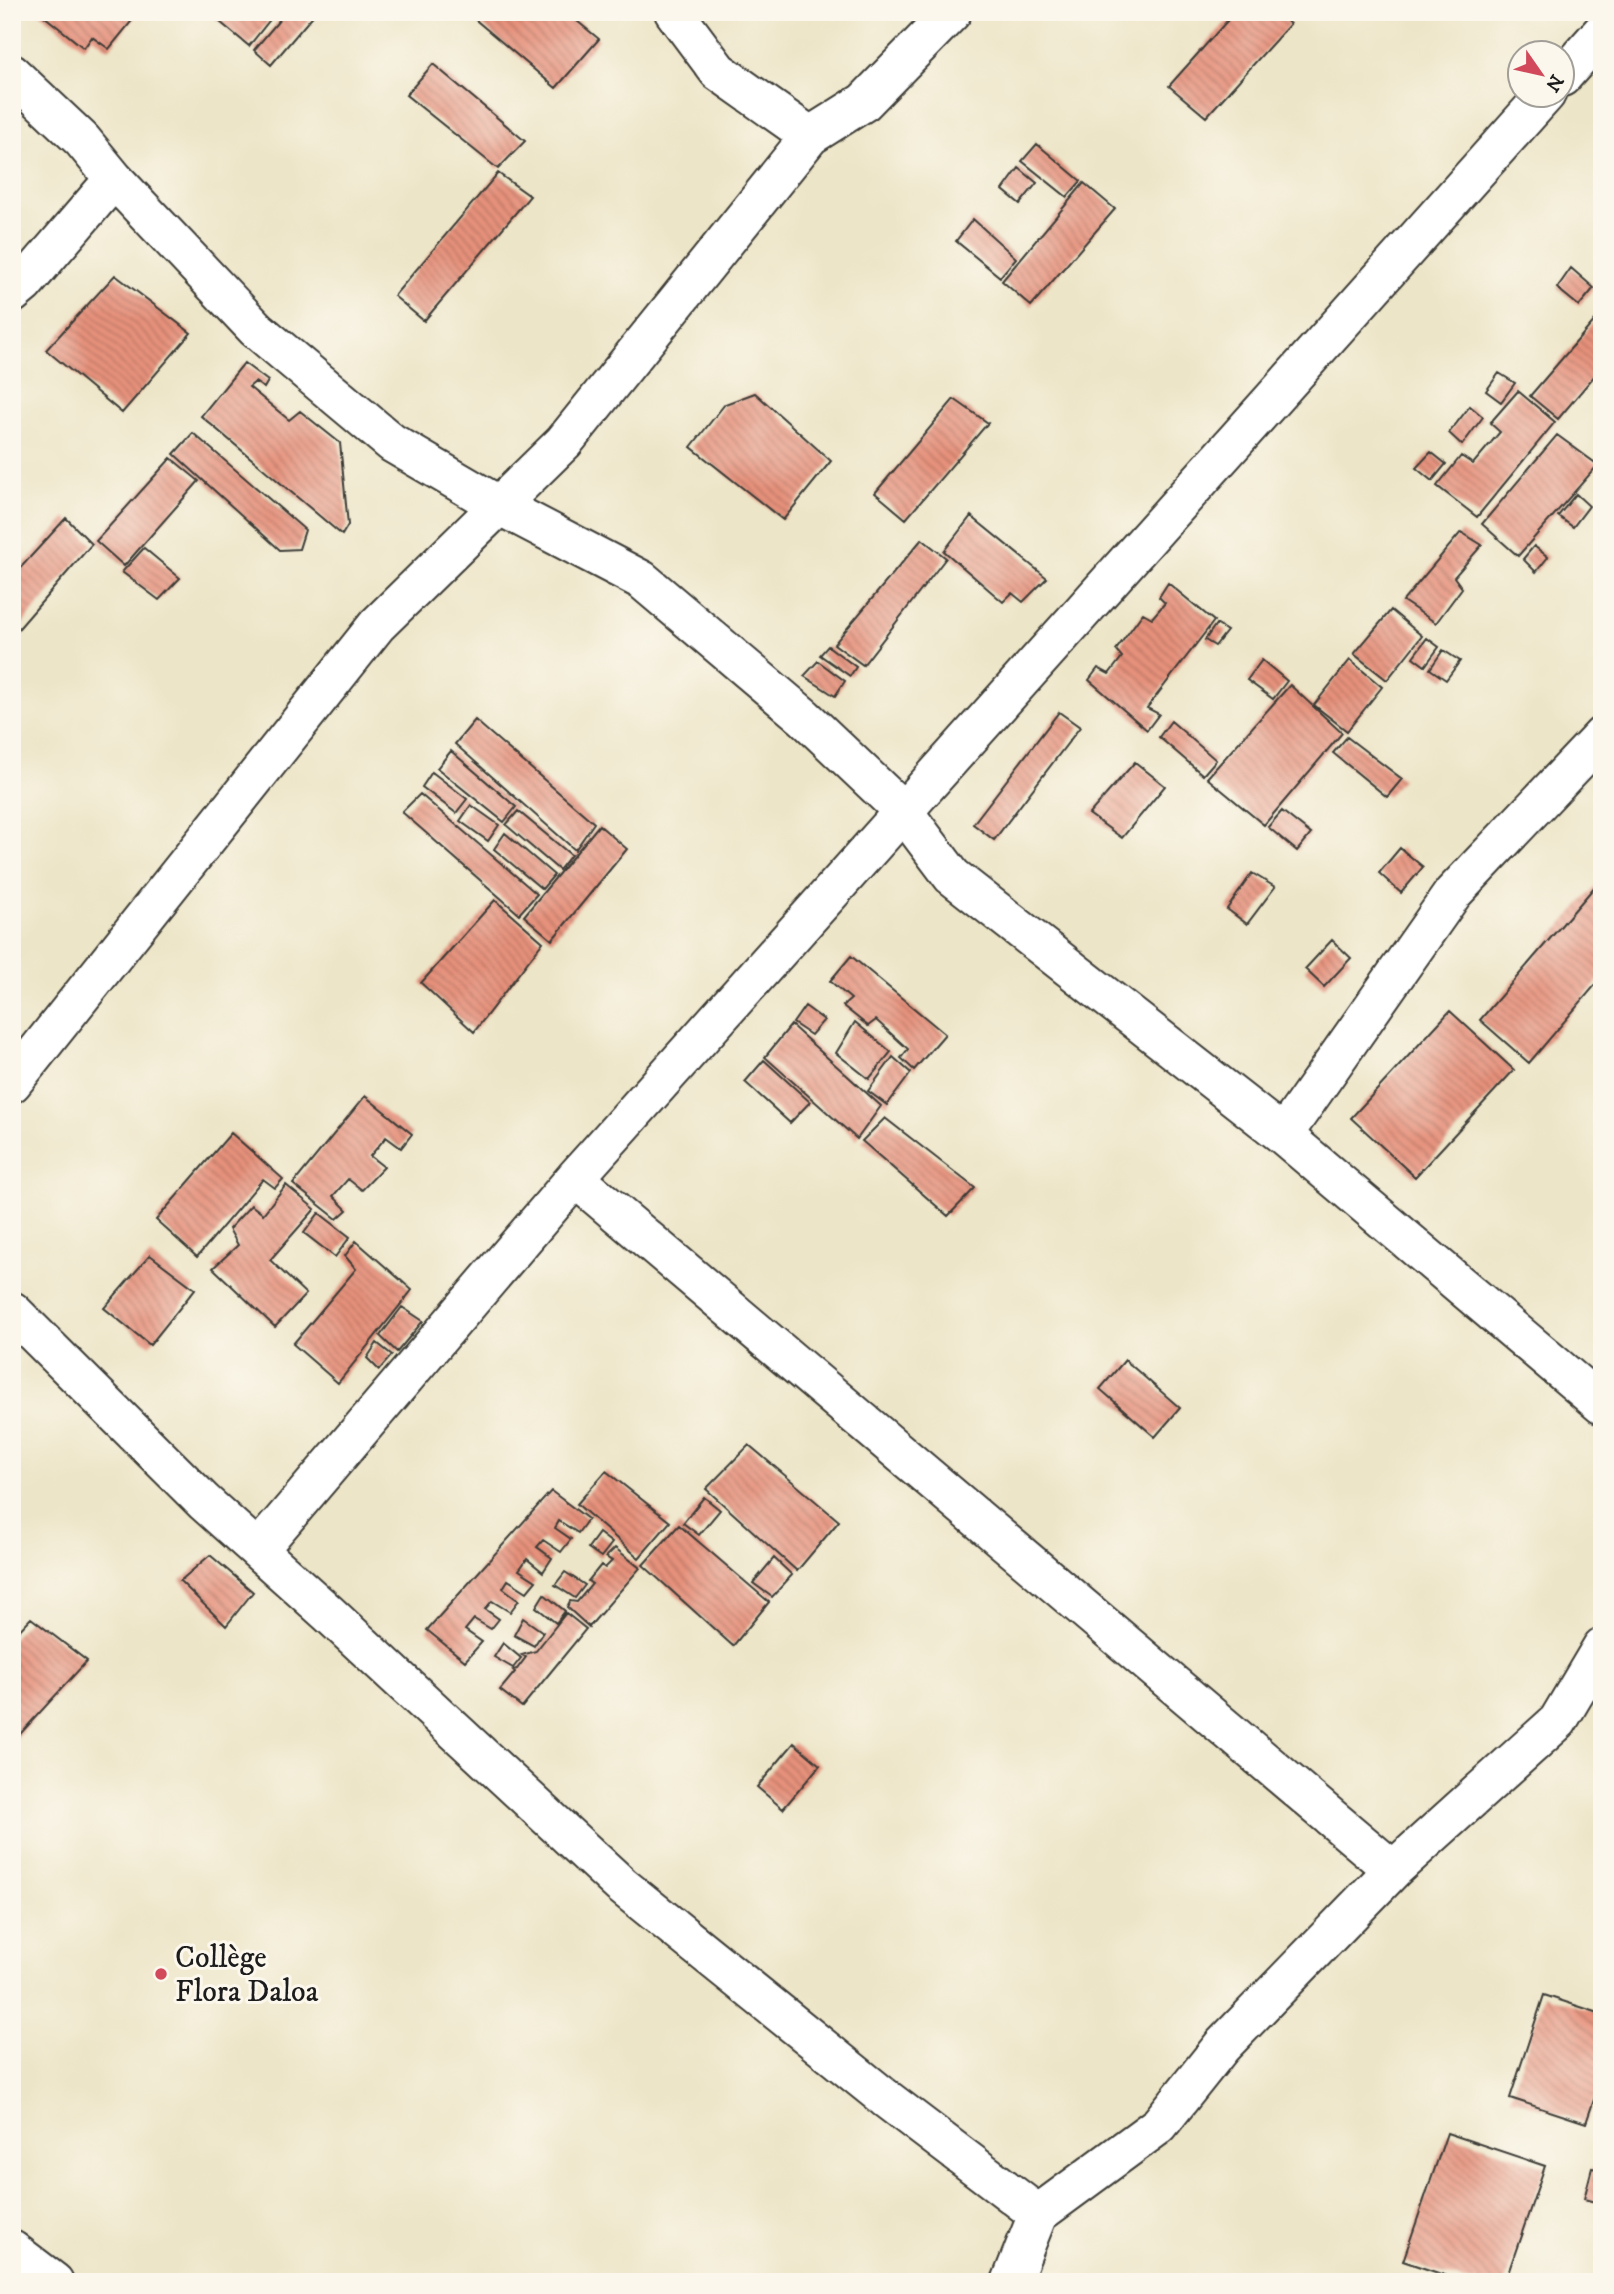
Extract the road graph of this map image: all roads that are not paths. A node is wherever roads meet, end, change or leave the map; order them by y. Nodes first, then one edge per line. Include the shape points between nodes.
1 (674, 12) edge
2 (953, 12) edge
3 (1602, 32) edge
4 (1576, 61) edge
5 (12, 75) edge
6 (1533, 108) edge
7 (810, 136) junction
8 (114, 179) junction
9 (12, 295) edge
10 (498, 506) junction
11 (1602, 736) edge
12 (903, 811) junction
13 (12, 1083) edge
14 (1283, 1135) junction
15 (575, 1178) junction
16 (12, 1311) edge
17 (1602, 1405) edge
18 (258, 1550) junction
19 (1602, 1647) edge
20 (1393, 1870) junction
21 (1038, 2214) junction
22 (12, 2250) edge
23 (54, 2282) edge
24 (1011, 2282) edge

1 - 7 street via 718,71
2 - 7 street via 864,102
3 - 4 street
5 - 8 street via 82,140
6 - 12 street
7 - 10 street via 564,442
8 - 9 street
8 - 10 street via 256,329 392,443
10 - 12 street via 642,580 804,717
10 - 13 street via 377,625
11 - 14 street via 1453,893
12 - 14 street via 952,876
12 - 15 street
14 - 17 street
15 - 18 street
15 - 20 street
16 - 18 street
18 - 21 street via 621,1885 885,2098
19 - 20 street via 1558,1721
20 - 21 street via 1222,2046 1159,2125
21 - 24 street
22 - 23 street

